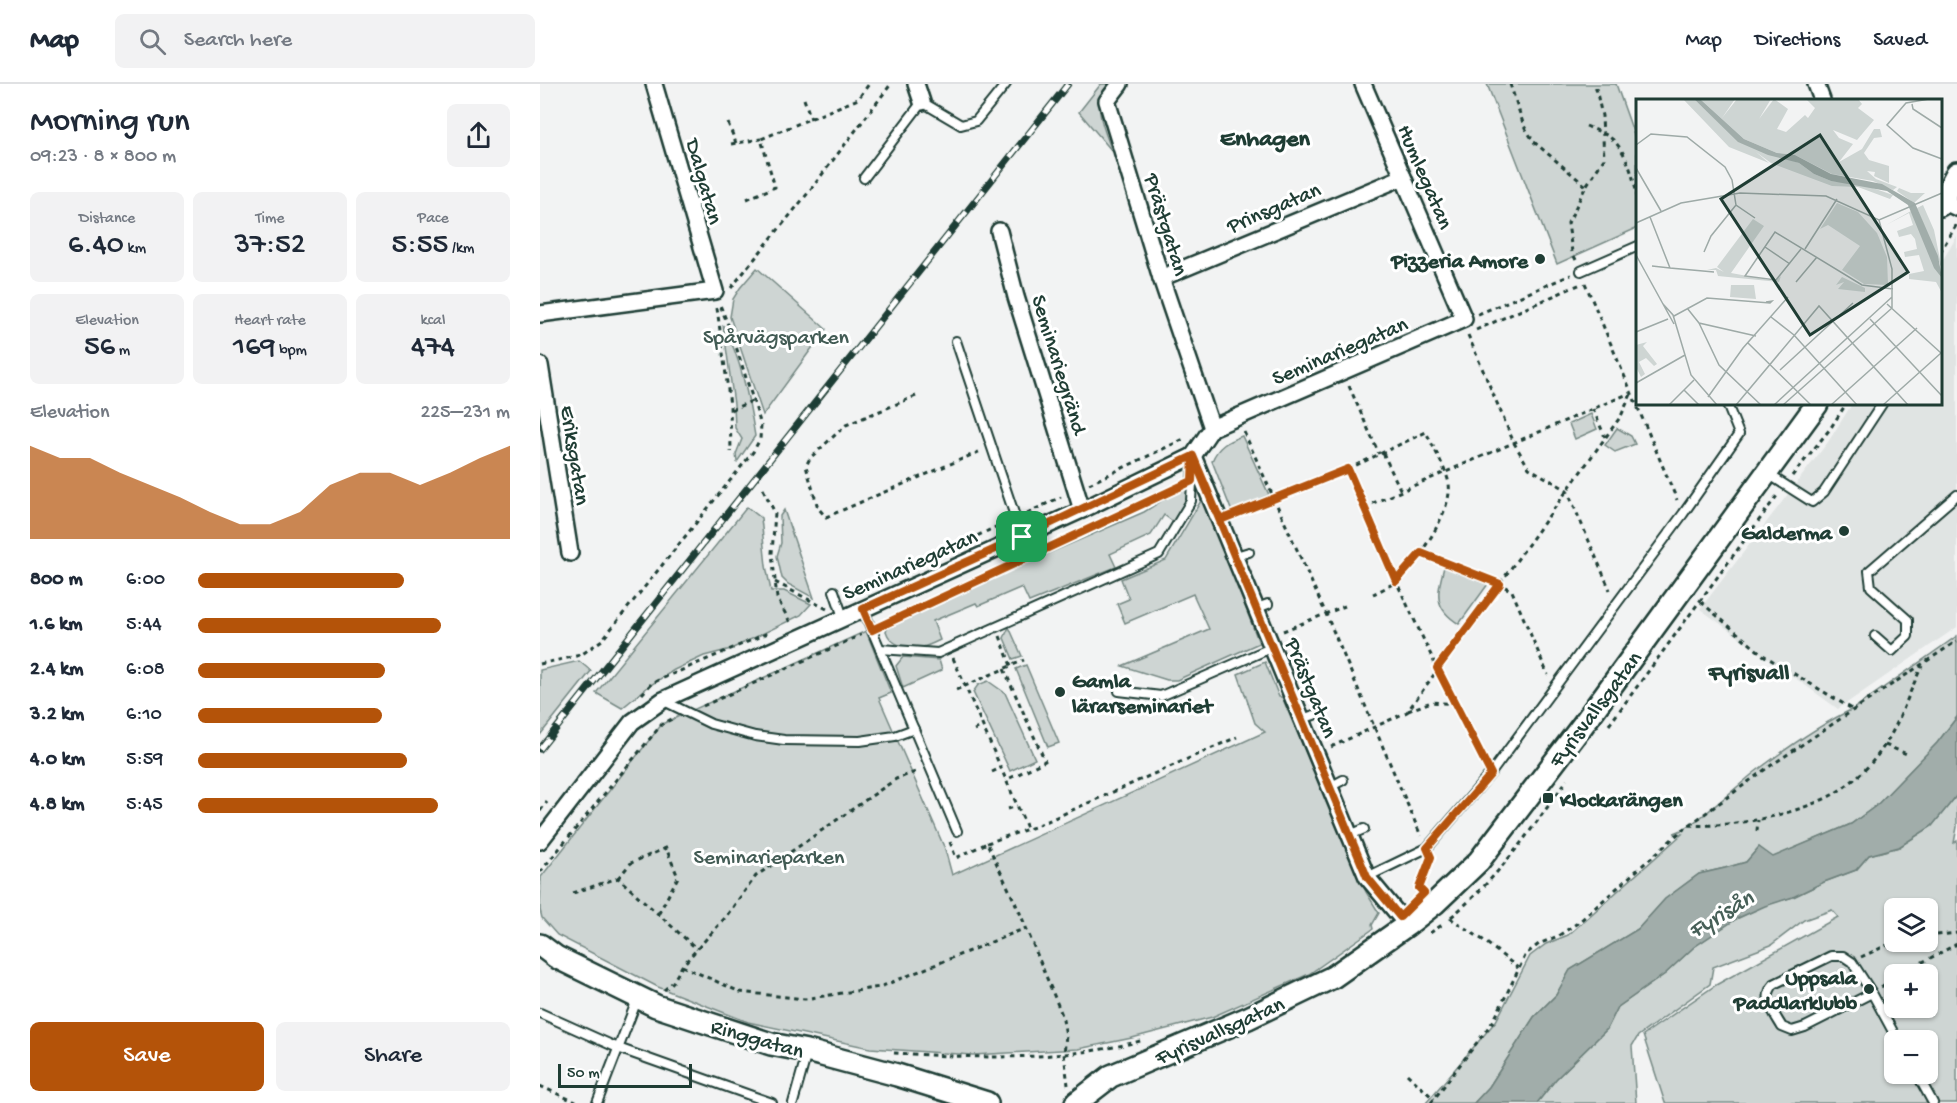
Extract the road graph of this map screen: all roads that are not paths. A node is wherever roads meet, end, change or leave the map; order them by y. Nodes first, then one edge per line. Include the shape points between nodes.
1 (654, 84) edge
2 (916, 84) edge
3 (1006, 84) edge
4 (1120, 84) edge
5 (1363, 84) edge
6 (1816, 84) edge
7 (1822, 99) edge
8 (922, 102) junction
9 (1957, 173) edge
10 (1402, 177) junction
11 (864, 178) dead end
12 (1945, 204) edge
13 (999, 231) dead end
14 (1636, 247) edge
15 (1581, 271) road end
16 (1161, 278) junction
17 (540, 314) edge
18 (1466, 327) joint
19 (956, 341) dead end
20 (540, 365) edge
21 (1726, 405) edge
22 (1816, 405) edge
23 (1881, 405) edge
24 (1212, 428) junction
25 (1193, 456) junction
26 (1767, 473) junction
27 (1957, 495) edge
28 (1082, 510) junction
29 (1022, 537) junction
30 (570, 553) dead end
31 (834, 591) dead end
32 (863, 609) junction
33 (843, 617) junction
34 (1875, 636) dead end
35 (1271, 642) junction
36 (880, 649) junction
37 (1119, 691) dead end
38 (663, 700) junction
39 (914, 729) junction
40 (956, 828) road end
41 (540, 841) edge
42 (1367, 877) junction
43 (1407, 925) junction
44 (540, 945) edge
45 (1872, 993) junction
46 (638, 998) junction
47 (540, 1013) edge
48 (1893, 1030) edge
49 (618, 1047) junction
50 (807, 1052) junction
51 (1923, 1084) edge
52 (1078, 1101) edge
53 (597, 1103) edge
54 (772, 1103) edge
55 (793, 1103) edge
56 (987, 1103) edge
57 (1933, 1103) edge

1 - 17 street, Dalgatan via 715,291
2 - 8 street
3 - 8 lane via 976,121 961,125
4 - 16 street, Prästgatan via 1107,101
5 - 10 street, Humlegatan
6 - 7 street
8 - 11 lane
9 - 12 street
10 - 16 street, Prinsgatan
10 - 18 street, Humlegatan
13 - 28 street, Seminariegränd
14 - 15 lane
16 - 24 street, Prästgatan
18 - 24 street, Seminariegatan
19 - 29 lane
20 - 30 street, Eriksgatan
21 - 42 lane via 1739,434 1491,774 1427,848
22 - 26 street, Fyrisvallsgatan
23 - 26 lane via 1824,492 1812,502
24 - 25 street, Seminariegatan
25 - 28 street, Seminariegatan
25 - 35 street, Prästgatan via 1220,520 1242,554 1263,606
25 - 36 lane via 1191,501 1160,554 938,653
26 - 43 street, Fyrisvallsgatan via 1479,861
27 - 34 lane via 1869,571 1871,587 1908,620 1908,636 1892,651
28 - 29 street, Seminariegatan
29 - 32 street, Seminariegatan
31 - 33 lane
32 - 33 street, Seminariegatan
32 - 36 lane
33 - 38 street, Seminariegatan
35 - 37 lane via 1161,696
35 - 42 street, Prästgatan via 1287,666 1308,717 1317,754 1336,783 1357,832
36 - 39 lane
38 - 39 lane via 711,724 784,740 860,741
38 - 41 street, Seminariegatan via 632,722
39 - 40 lane
42 - 43 street, Prästgatan
43 - 52 street, Fyrisvallsgatan via 1333,977 1112,1076
44 - 46 street, Ringgatan
45 - 45 lane via 1852,962 1843,956 1831,956 1774,984 1767,999 1782,1027 1792,1031
45 - 48 lane
46 - 49 lane
46 - 50 street, Ringgatan via 771,1044
47 - 49 lane
49 - 53 lane
49 - 54 lane
50 - 55 lane
50 - 56 street, Ringgatan
51 - 57 lane

